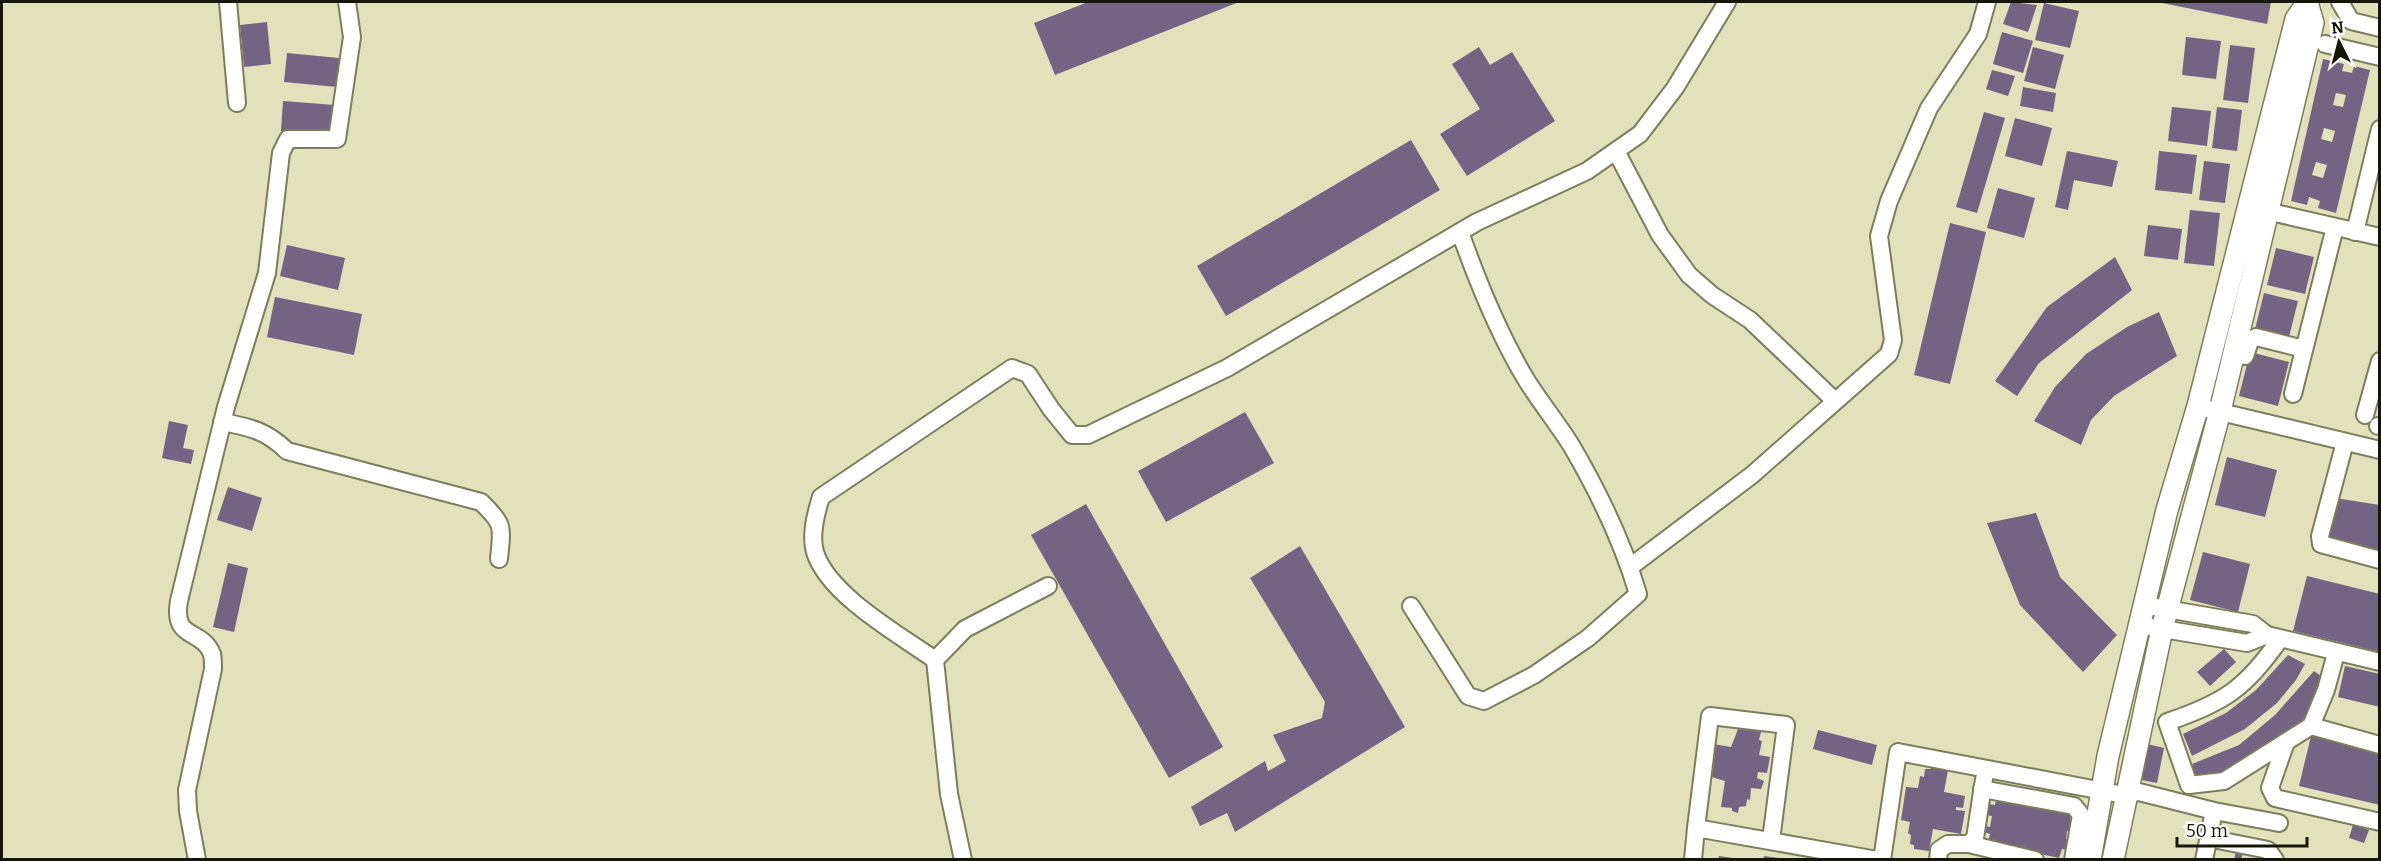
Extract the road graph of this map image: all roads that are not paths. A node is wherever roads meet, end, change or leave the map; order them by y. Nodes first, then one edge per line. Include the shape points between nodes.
1 (228, 2) edge
2 (347, 2) edge
3 (1726, 2) edge
4 (1986, 2) edge
5 (2307, 2) edge
6 (2340, 2) edge
7 (2379, 28) edge
8 (2325, 44) dead end
9 (2379, 57) edge
10 (237, 103) dead end
11 (2379, 129) edge
12 (1616, 151) junction
13 (2247, 207) junction
14 (2268, 212) junction
15 (2335, 227) junction
16 (1460, 232) junction
17 (2355, 232) junction
18 (2379, 237) edge
19 (2304, 350) junction
20 (2245, 356) dead end
21 (2378, 372) edge
22 (2293, 394) dead end
23 (1834, 400) junction
24 (2198, 406) junction
25 (2220, 411) junction
26 (2365, 415) dead end
27 (222, 422) junction
28 (2345, 442) junction
29 (2379, 450) edge
30 (500, 559) dead end
31 (2379, 560) edge
32 (1630, 567) junction
33 (1048, 586) dead end
34 (1411, 606) dead end
35 (2142, 614) junction
36 (2165, 619) junction
37 (2273, 637) junction
38 (2336, 653) junction
39 (935, 660) junction
40 (2379, 662) edge
41 (2311, 726) junction
42 (2286, 742) junction
43 (2379, 745) edge
44 (1986, 769) junction
45 (1982, 789) junction
46 (2103, 790) junction
47 (2128, 795) junction
48 (2213, 816) junction
49 (2379, 822) edge
50 (2279, 823) dead end
51 (1696, 828) junction
52 (2208, 838) junction
53 (1771, 840) junction
54 (1969, 844) junction
55 (1822, 855) edge
56 (197, 860) edge
57 (963, 860) edge
58 (1693, 860) edge
59 (1880, 860) edge
60 (1938, 860) edge
61 (2035, 860) edge
62 (2073, 860) edge
63 (2090, 860) edge
64 (2112, 860) edge
65 (2204, 860) edge
66 (2275, 860) edge

1 - 10 street
2 - 27 street via 352,37 337,139 288,139 281,153 267,273
3 - 12 street via 1675,88 1640,134
4 - 23 street via 1978,34 1920,127 1881,227 1893,340 1889,354
5 - 13 street via 2296,19
5 - 14 street via 2313,23
6 - 7 street via 2351,21
8 - 9 street
11 - 17 street
12 - 16 street via 1587,171
12 - 23 street via 1660,235 1689,275 1750,320
13 - 14 street
13 - 24 street
14 - 15 street
14 - 25 street
15 - 17 street
15 - 19 street
16 - 32 street via 1500,329 1527,380 1570,446
16 - 39 street via 1227,368 1088,435 1072,435 1028,374 1012,368 821,497 815,518 815,552 838,590
17 - 18 street
19 - 20 street via 2256,337 2250,341
19 - 22 street
21 - 26 street
23 - 32 street via 1752,475
24 - 25 street
24 - 35 street
25 - 28 street
25 - 36 street
27 - 30 street via 262,430 287,451 481,502 500,520
27 - 56 street via 176,615 180,627 212,654 213,669 187,790
28 - 29 street
28 - 31 street via 2321,544
32 - 34 street via 1638,594 1588,638 1534,675 1484,701 1468,696
33 - 39 street via 965,629
35 - 36 street
35 - 46 street
36 - 37 street via 2253,624
36 - 47 street
37 - 38 street
37 - 42 street via 2259,670 2233,693 2167,722 2189,786 2224,781
38 - 40 street
38 - 41 street
39 - 57 street via 949,794
41 - 42 street
41 - 43 street
42 - 49 street via 2270,788 2275,798
44 - 45 street
44 - 46 street
44 - 59 street via 1898,752
45 - 54 street via 1975,838
45 - 62 street via 2074,806 2082,815
46 - 47 street
46 - 63 street
47 - 48 street via 2139,792
47 - 64 street
48 - 50 street
48 - 52 street
51 - 53 street
51 - 53 street via 1710,716 1786,725
51 - 58 street
52 - 65 street
52 - 66 street via 2268,850
53 - 55 street
54 - 60 street via 1948,844 1939,850
54 - 61 street
55 - 59 street

